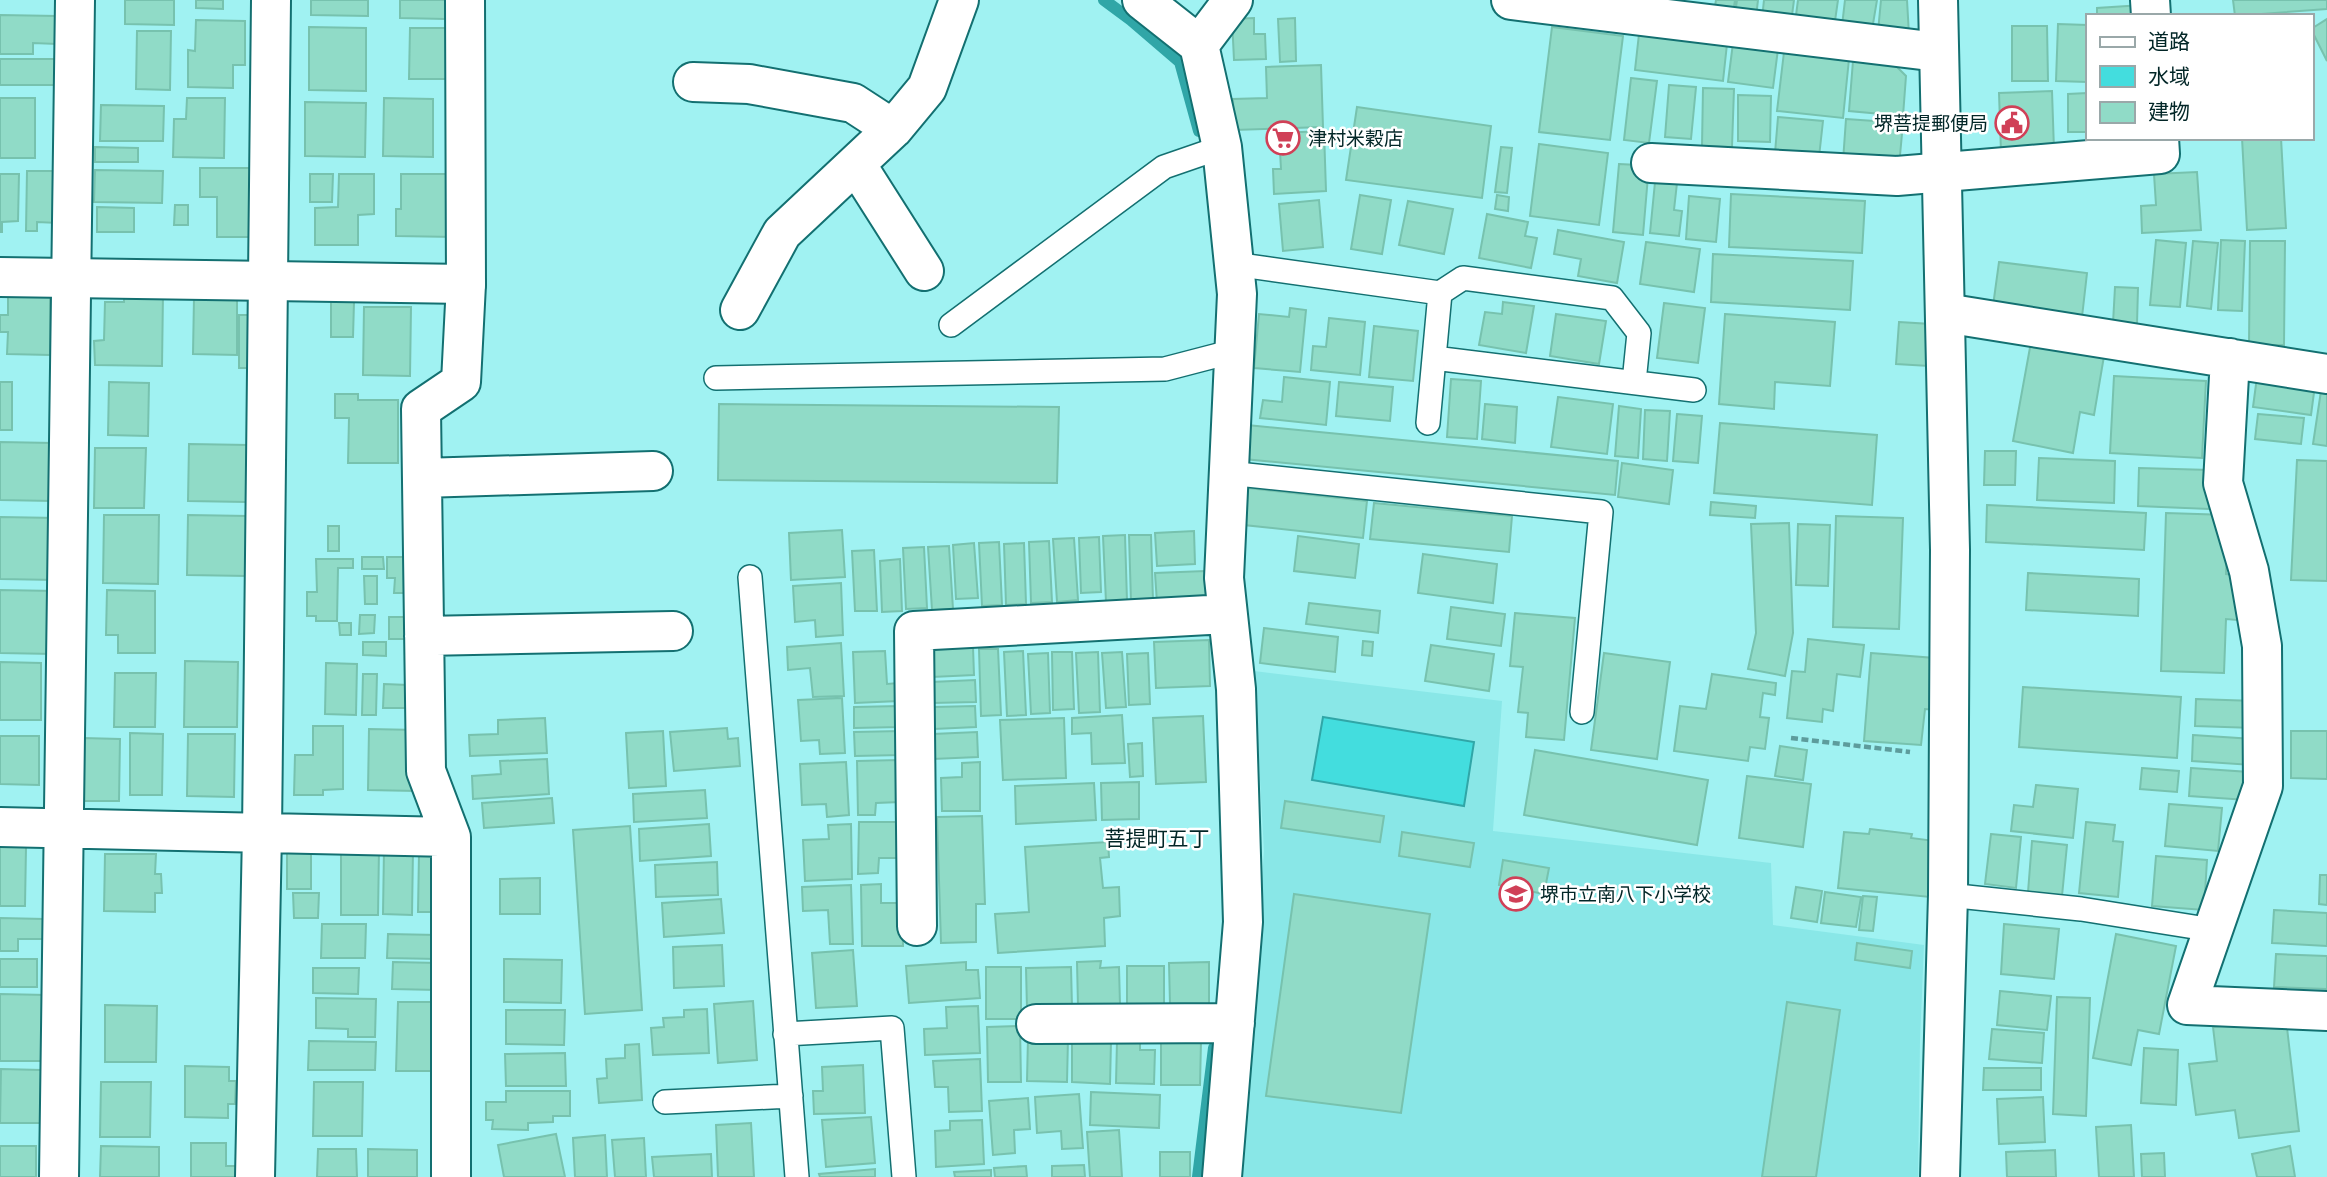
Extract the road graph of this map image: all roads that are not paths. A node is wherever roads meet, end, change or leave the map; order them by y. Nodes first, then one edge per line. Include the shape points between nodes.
1 (75, 0) edge
2 (271, 0) edge
3 (465, 0) edge
4 (960, 0) edge
5 (1142, 0) edge
6 (1233, 0) edge
7 (1511, 0) edge
8 (1938, 0) edge
9 (1199, 45) junction
10 (1937, 52) junction
11 (692, 82) dead end
12 (894, 129) junction
13 (2159, 140) edge
14 (1222, 147) junction
15 (1651, 163) dead end
16 (856, 164) junction
17 (1942, 172) junction
18 (1234, 264) junction
19 (924, 271) dead end
20 (0, 277) edge
21 (72, 278) junction
22 (268, 282) junction
23 (466, 284) junction
24 (1440, 293) junction
25 (740, 310) dead end
26 (1945, 313) junction
27 (951, 325) dead end
28 (1234, 351) junction
29 (1434, 358) junction
30 (2230, 358) junction
31 (2327, 374) edge
32 (716, 378) dead end
33 (1634, 382) junction
34 (1694, 390) dead end
35 (1428, 423) dead end
36 (653, 471) dead end
37 (1228, 473) junction
38 (422, 478) junction
39 (750, 576) dead end
40 (1227, 614) junction
41 (673, 631) dead end
42 (424, 636) junction
43 (1582, 712) dead end
44 (0, 827) edge
45 (62, 828) junction
46 (262, 833) junction
47 (451, 837) junction
48 (1948, 895) junction
49 (917, 926) dead end
50 (2213, 930) junction
51 (2327, 1011) edge
52 (1235, 1023) junction
53 (1036, 1024) dead end
54 (785, 1034) junction
55 (790, 1096) junction
56 (665, 1102) dead end
57 (59, 1177) edge
58 (255, 1177) edge
59 (451, 1177) edge
60 (797, 1177) edge
61 (904, 1177) edge
62 (1222, 1177) edge
63 (1940, 1177) edge

1 - 21 street
2 - 22 street
3 - 23 street
4 - 12 street via 927,88
5 - 9 street
6 - 9 street
7 - 10 street
8 - 10 street
9 - 14 street
10 - 17 street
11 - 12 street via 749,84 853,103
12 - 16 street
13 - 17 street via 2160,154
14 - 18 street
14 - 27 lane via 1164,167
15 - 17 street via 1898,176
16 - 19 street
16 - 25 street via 782,233
17 - 26 street
18 - 24 lane
18 - 28 street
20 - 21 street
21 - 22 street
21 - 45 street
22 - 23 street
22 - 46 street
23 - 38 street via 461,382 421,409
24 - 29 lane
24 - 33 lane via 1462,278 1612,298 1639,333
26 - 30 street
26 - 48 street via 1950,550
28 - 32 lane via 1166,369
28 - 37 street
29 - 33 lane
29 - 35 lane
30 - 31 street
30 - 50 street via 2223,483 2249,571 2262,646 2263,786
33 - 34 lane
36 - 38 street
37 - 40 street
37 - 43 lane via 1601,512
38 - 42 street
39 - 54 lane
40 - 49 street via 914,631
40 - 52 street via 1236,689 1242,922
41 - 42 street
42 - 47 street via 426,771
44 - 45 street
45 - 46 street
45 - 57 street
46 - 47 street
46 - 58 street
47 - 59 street
48 - 50 lane via 2081,909
48 - 63 street
50 - 51 street via 2187,1005
52 - 53 street
52 - 62 street
54 - 55 lane
54 - 61 lane via 892,1028
55 - 56 lane
55 - 60 lane

